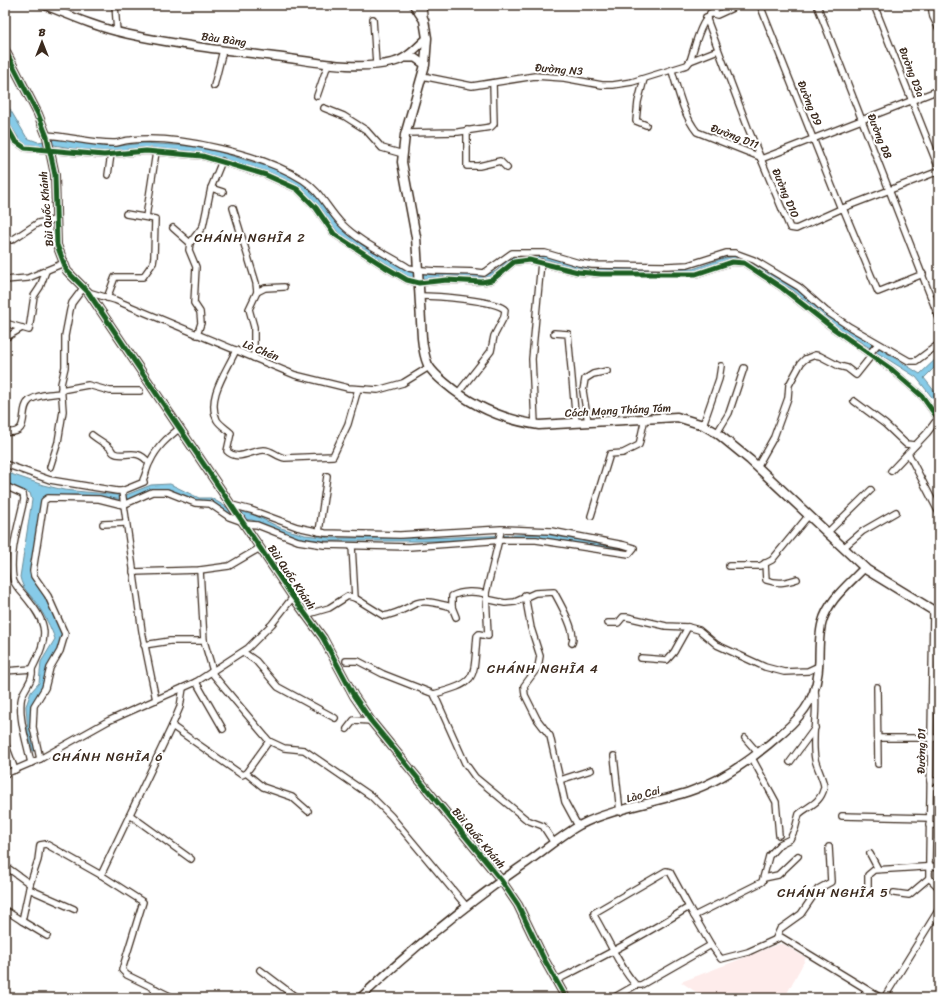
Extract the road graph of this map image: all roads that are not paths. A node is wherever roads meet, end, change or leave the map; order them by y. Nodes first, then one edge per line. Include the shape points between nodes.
1 (44, 5) edge
2 (115, 5) edge
3 (414, 5) edge
4 (423, 5) edge
5 (723, 5) edge
6 (739, 5) edge
7 (760, 5) edge
8 (818, 5) edge
9 (874, 5) edge
10 (931, 5) edge
11 (708, 15) junction
12 (373, 19) dead end
13 (424, 20) junction
14 (939, 29) edge
15 (117, 32) junction
16 (427, 38) junction
17 (5, 50) edge
18 (223, 50) junction
19 (718, 50) junction
20 (405, 58) junction
21 (690, 61) junction
22 (328, 64) junction
23 (376, 64) junction
24 (425, 65) junction
25 (672, 71) junction
26 (422, 76) junction
27 (644, 79) junction
28 (493, 83) junction
29 (214, 86) dead end
30 (939, 90) edge
31 (317, 96) dead end
32 (912, 100) junction
33 (324, 108) dead end
34 (862, 119) junction
35 (5, 123) edge
36 (646, 125) dead end
37 (466, 130) junction
38 (406, 133) junction
39 (47, 136) junction
40 (813, 139) junction
41 (49, 149) junction
42 (156, 152) junction
43 (111, 154) junction
44 (403, 154) junction
45 (760, 158) junction
46 (222, 161) junction
47 (507, 168) dead end
48 (939, 170) edge
49 (108, 175) dead end
50 (211, 188) junction
51 (891, 190) junction
52 (223, 192) dead end
53 (327, 203) junction
54 (233, 208) dead end
55 (842, 209) junction
56 (318, 211) junction
57 (126, 214) dead end
58 (146, 217) junction
59 (55, 220) junction
60 (173, 228) dead end
61 (5, 237) edge
62 (190, 243) junction
63 (514, 253) junction
64 (703, 260) junction
65 (514, 262) junction
66 (541, 262) junction
67 (64, 263) junction
68 (708, 270) junction
69 (46, 271) junction
70 (418, 271) junction
71 (923, 274) junction
72 (784, 278) junction
73 (5, 280) edge
74 (419, 282) junction
75 (779, 285) junction
76 (284, 287) dead end
77 (86, 290) junction
78 (257, 292) junction
79 (419, 296) junction
80 (107, 298) junction
81 (939, 318) edge
82 (5, 323) edge
83 (22, 328) junction
84 (554, 333) dead end
85 (197, 335) junction
86 (5, 338) edge
87 (878, 344) junction
88 (939, 344) edge
89 (236, 350) junction
90 (871, 354) junction
91 (254, 358) junction
92 (721, 366) dead end
93 (429, 367) junction
94 (744, 368) dead end
95 (607, 371) dead end
96 (358, 389) junction
97 (140, 391) dead end
98 (61, 392) junction
99 (458, 393) junction
100 (854, 401) dead end
101 (645, 418) junction
102 (939, 419) edge
103 (588, 422) junction
104 (576, 423) junction
105 (535, 424) junction
106 (703, 425) junction
107 (180, 428) junction
108 (5, 432) edge
109 (717, 433) junction
110 (92, 435) dead end
111 (915, 446) junction
112 (908, 453) junction
113 (149, 463) junction
114 (5, 464) edge
115 (50, 467) dead end
116 (757, 467) junction
117 (891, 471) dead end
118 (327, 476) dead end
119 (5, 486) edge
120 (870, 490) dead end
121 (122, 493) junction
122 (123, 504) junction
123 (233, 507) junction
124 (896, 512) dead end
125 (939, 513) edge
126 (809, 515) junction
127 (591, 516) dead end
128 (126, 523) junction
129 (244, 523) junction
130 (103, 524) dead end
131 (501, 531) dead end
132 (319, 532) junction
133 (827, 533) junction
134 (499, 540) junction
135 (352, 546) junction
136 (260, 548) junction
137 (842, 548) junction
138 (765, 563) junction
139 (729, 566) dead end
140 (864, 568) junction
141 (200, 570) junction
142 (133, 572) junction
143 (797, 578) dead end
144 (293, 597) junction
145 (486, 597) junction
146 (525, 597) junction
147 (355, 598) junction
148 (452, 607) junction
149 (936, 613) edge
150 (305, 615) junction
151 (456, 617) dead end
152 (608, 623) dead end
153 (688, 627) junction
154 (204, 641) junction
155 (572, 643) dead end
156 (144, 645) junction
157 (243, 652) junction
158 (641, 658) dead end
159 (346, 661) dead end
160 (819, 666) junction
161 (32, 669) junction
162 (5, 671) edge
163 (212, 672) junction
164 (196, 682) junction
165 (877, 687) dead end
166 (183, 688) junction
167 (815, 689) junction
168 (434, 694) junction
169 (156, 700) junction
170 (335, 718) dead end
171 (372, 721) junction
172 (172, 726) junction
173 (815, 728) junction
174 (346, 729) dead end
175 (223, 730) dead end
176 (745, 738) dead end
177 (879, 738) junction
178 (931, 738) junction
179 (939, 738) edge
180 (269, 741) junction
181 (5, 743) edge
182 (758, 753) junction
183 (614, 756) dead end
184 (752, 758) junction
185 (40, 759) junction
186 (790, 762) dead end
187 (31, 763) junction
188 (878, 764) dead end
189 (15, 770) junction
190 (591, 770) dead end
191 (5, 774) edge
192 (246, 774) junction
193 (560, 780) junction
194 (930, 781) junction
195 (939, 781) edge
196 (308, 811) dead end
197 (620, 812) junction
198 (130, 815) junction
199 (842, 816) dead end
200 (929, 818) junction
201 (929, 825) junction
202 (939, 825) edge
203 (578, 826) junction
204 (779, 834) dead end
205 (554, 843) junction
206 (829, 847) dead end
207 (870, 854) dead end
208 (798, 856) dead end
209 (191, 859) dead end
210 (5, 866) edge
211 (929, 866) junction
212 (939, 866) edge
213 (878, 869) junction
214 (101, 875) junction
215 (764, 878) junction
216 (929, 878) junction
217 (501, 880) junction
218 (29, 886) junction
219 (939, 888) edge
220 (894, 893) dead end
221 (868, 894) dead end
222 (467, 907) junction
223 (689, 908) junction
224 (74, 909) dead end
225 (939, 909) edge
226 (5, 910) edge
227 (694, 916) junction
228 (22, 921) junction
229 (46, 936) dead end
230 (776, 938) junction
231 (711, 945) junction
232 (614, 950) junction
233 (260, 970) dead end
234 (557, 980) junction
235 (636, 985) junction
236 (156, 989) junction
237 (868, 990) junction
238 (152, 998) edge
239 (174, 998) edge
240 (297, 998) edge
241 (360, 998) edge
242 (566, 998) edge
243 (613, 998) edge
244 (862, 998) edge
245 (881, 998) edge
246 (884, 998) edge

1 - 15 street, Bàu Bàng
2 - 15 street
3 - 13 main road
4 - 13 street
5 - 11 street
6 - 11 street via 717,15
7 - 40 street, Đường D9
8 - 34 street, Đường D8
9 - 32 street, Đường D3a
10 - 14 street
11 - 19 street, Đường D10
11 - 21 street
12 - 23 street
13 - 16 main road
15 - 18 street, Bàu Bàng
16 - 20 street
16 - 24 main road
17 - 39 street
18 - 22 street, Bàu Bàng
18 - 29 street
19 - 21 street, Đường N3
19 - 45 street, Đường D10
20 - 23 street, Bàu Bàng
20 - 24 street via 415,58
21 - 25 street, Đường N3 via 687,65
22 - 23 street, Bàu Bàng
22 - 31 street
24 - 26 main road
25 - 27 street, Đường N3
25 - 45 street, Đường D11 via 697,132
26 - 28 street, Đường N3 via 472,86
26 - 38 main road
27 - 28 street, Đường N3 via 602,85 535,76
27 - 36 street via 636,121
28 - 37 street via 493,126
30 - 32 street
32 - 34 street
32 - 48 street, Đường D3a
33 - 44 street via 344,116 366,130 382,148
34 - 40 street
34 - 51 street, Đường D8
35 - 41 street via 8,131 25,148
37 - 38 street
37 - 47 street via 467,166 500,161
38 - 44 main road
39 - 41 street, Bùi Quốc Khánh
39 - 53 street via 116,143 155,140 202,144 289,172 314,188
40 - 45 street
40 - 55 street, Đường D9
41 - 43 street
41 - 59 street, Bùi Quốc Khánh via 55,175
42 - 43 street
42 - 46 street via 202,156
42 - 58 street
43 - 49 street
44 - 70 main road via 403,171 416,238
45 - 55 street, Đường D10 via 790,228 796,229
46 - 50 street
46 - 56 street via 266,175 297,189
48 - 51 street, Đường D10
50 - 52 street
50 - 62 street via 203,226
51 - 55 street, Đường D10
51 - 71 street, Đường D8
53 - 56 street
53 - 70 street via 341,223 359,237
54 - 78 street
55 - 71 street, Đường D9 via 878,292
56 - 74 street via 334,234 401,277
57 - 58 street
58 - 80 street via 153,218 156,222 153,262 143,277 115,277
59 - 61 street via 38,223 12,240
59 - 67 street, Bùi Quốc Khánh via 57,245
60 - 62 street
62 - 85 street via 189,250 196,267 194,303 200,312 201,323
63 - 64 street via 545,253 592,265 688,265
63 - 65 street
63 - 70 street via 484,272
64 - 68 street
64 - 72 street via 735,253 754,260
65 - 66 street
65 - 74 street via 497,276 482,282
66 - 68 street via 578,272 601,274 672,276
66 - 105 street via 532,359
67 - 69 street
67 - 77 street, Bùi Quốc Khánh via 67,272
68 - 75 street via 732,262 744,264
69 - 73 street via 28,278
69 - 83 street via 34,296 29,330
70 - 74 main road, Cách Mạng Tháng Tám
71 - 81 street, Đường D8
72 - 75 street
72 - 87 street via 799,287 826,311
74 - 79 main road, Cách Mạng Tháng Tám
75 - 90 street via 834,329
76 - 78 street via 265,288
77 - 80 street, Lò Chén
77 - 98 street via 72,303 70,310 65,336
77 - 107 street, Bùi Quốc Khánh
78 - 91 street via 249,309 254,327
79 - 93 main road, Cách Mạng Tháng Tám via 423,354
79 - 99 street via 490,302 505,310 494,336 491,351
80 - 85 street, Lò Chén
82 - 83 street
83 - 86 street
84 - 104 street via 568,334
85 - 89 street, Lò Chén
87 - 88 street via 912,362
87 - 90 street
89 - 91 street, Lò Chén
89 - 96 street via 222,378 215,400 218,422 231,433 227,451 231,455 238,457 264,450 285,458 334,456 348,424
90 - 102 street via 922,396
90 - 116 street via 856,375 820,356 805,359 789,384 788,398 774,437
91 - 96 street, Lò Chén via 295,375
92 - 106 street
93 - 96 street, Lò Chén via 403,383 378,390
93 - 99 main road, Cách Mạng Tháng Tám
94 - 109 street via 729,413
95 - 103 street via 585,379
97 - 98 street via 110,391 88,385
98 - 108 street via 31,400 26,406 19,430
98 - 115 street via 63,411 58,442
99 - 105 main road, Cách Mạng Tháng Tám via 478,406 507,419
100 - 111 street via 885,424 906,444
101 - 103 main road, Cách Mạng Tháng Tám
101 - 106 main road, Cách Mạng Tháng Tám via 677,417
101 - 127 street via 640,445 623,453 610,454
102 - 111 street
103 - 104 main road, Cách Mạng Tháng Tám
104 - 105 main road, Cách Mạng Tháng Tám
106 - 109 main road, Cách Mạng Tháng Tám
107 - 113 street via 165,439
107 - 123 street, Bùi Quốc Khánh
109 - 116 main road, Cách Mạng Tháng Tám
110 - 113 street via 114,453 138,454
111 - 112 street
112 - 117 street
112 - 125 street
113 - 121 street via 142,480 144,482
114 - 121 street via 50,480
116 - 126 main road, Cách Mạng Tháng Tám
118 - 132 street
119 - 161 street via 23,494 24,499 12,558 12,579 32,605 45,632 43,646
120 - 133 street
121 - 122 street
122 - 128 street
122 - 129 street via 152,492 166,492 195,503 210,504 229,517
122 - 185 street via 99,499 48,498 44,501 33,571 48,596 65,634 60,651 50,668 45,688 33,709 33,727
123 - 129 street, Bùi Quốc Khánh
123 - 132 street via 251,510
124 - 137 street via 863,531
126 - 133 main road, Cách Mạng Tháng Tám
126 - 138 street via 772,560
128 - 130 street
128 - 142 street
129 - 135 street via 257,525 298,541
129 - 136 street, Bùi Quốc Khánh
131 - 134 street
132 - 134 street via 400,535 501,528 551,531 634,548 629,554 536,540
133 - 137 main road, Cách Mạng Tháng Tám
134 - 135 street via 408,547
134 - 145 street
135 - 147 street
136 - 141 street via 229,566
136 - 144 street, Bùi Quốc Khánh
137 - 140 main road, Cách Mạng Tháng Tám
138 - 139 street via 760,566
138 - 143 street via 766,580 786,583
140 - 149 main road, Cách Mạng Tháng Tám
140 - 160 street, Lào Cai via 829,607 822,623
141 - 142 street
141 - 154 street
142 - 156 street
144 - 150 street, Bùi Quốc Khánh
144 - 157 street via 272,624
145 - 146 street via 505,603
145 - 148 street via 476,591 456,594 452,596
145 - 168 street via 488,636 477,636 470,679 466,684
146 - 155 street via 541,592 554,592 567,619
146 - 193 street via 540,656 538,667 524,686 525,695 537,719 550,736
147 - 148 street via 384,616 418,603
147 - 150 street via 348,596 329,608
148 - 151 street
149 - 178 street, Đường D1
150 - 171 street, Bùi Quốc Khánh via 323,638 354,696
152 - 153 street via 618,623 623,617 627,617 666,626
153 - 158 street via 667,660
153 - 160 street via 698,630 717,645 765,668 790,672 808,671
154 - 156 street via 170,641
154 - 163 street
156 - 169 street
157 - 163 street
157 - 170 street via 256,660 278,688
159 - 168 street via 358,661
160 - 167 street, Lào Cai
161 - 162 street
161 - 187 street via 32,676 21,700
163 - 164 street
163 - 180 street
164 - 166 street
164 - 175 street
165 - 177 street
166 - 169 street
166 - 172 street via 180,707
167 - 173 street
167 - 182 street, Lào Cai via 806,710
168 - 205 street via 465,763 475,777 527,820 543,826
169 - 185 street via 108,721
171 - 174 street via 354,720
171 - 217 street, Bùi Quốc Khánh
172 - 192 street via 241,775
172 - 198 street
173 - 186 street
173 - 215 street via 815,759 824,789 818,801 799,814 795,829 788,840 771,852
176 - 182 street
177 - 178 street
177 - 188 street
178 - 179 street
178 - 194 street, Đường D1
180 - 192 street
180 - 222 street via 284,748 304,750 370,796 391,816
181 - 189 street
182 - 184 street, Lào Cai
183 - 197 street
184 - 197 street, Lào Cai via 722,777 689,792
184 - 204 street via 776,802
185 - 187 street
187 - 189 street
189 - 191 street
190 - 193 street
192 - 196 street via 263,787 292,797
193 - 203 street via 565,802
194 - 195 street
194 - 200 street, Đường D1
197 - 203 street, Lào Cai
198 - 209 street
198 - 214 street
199 - 200 street
200 - 201 street, Đường D1
201 - 202 street
201 - 211 street, Đường D1
203 - 205 street, Lào Cai
205 - 217 street, Lào Cai
206 - 230 street via 831,882 818,889 801,914 780,929
207 - 213 street
208 - 215 street via 778,876
210 - 218 street
211 - 212 street
211 - 213 street
211 - 216 street, Đường D1
213 - 221 street via 871,871 868,876
214 - 218 street via 44,844 40,845
214 - 236 street via 143,902 122,970
215 - 227 street via 761,883
216 - 219 street
216 - 220 street via 909,895
217 - 222 street, Lào Cai
217 - 234 street, Bùi Quốc Khánh via 518,905
218 - 224 street
218 - 228 street
222 - 241 street, Lào Cai via 438,928
223 - 227 street
223 - 232 street
223 - 232 street via 670,872 666,871 594,913
225 - 246 street
226 - 228 street
227 - 231 street
228 - 229 street
230 - 231 street via 748,952 721,959
230 - 237 street via 781,937
231 - 235 street via 641,985
232 - 234 street
232 - 235 street via 630,980
233 - 240 street
234 - 242 street, Bùi Quốc Khánh
235 - 243 street
236 - 238 street
236 - 239 street
237 - 244 street
237 - 245 street

